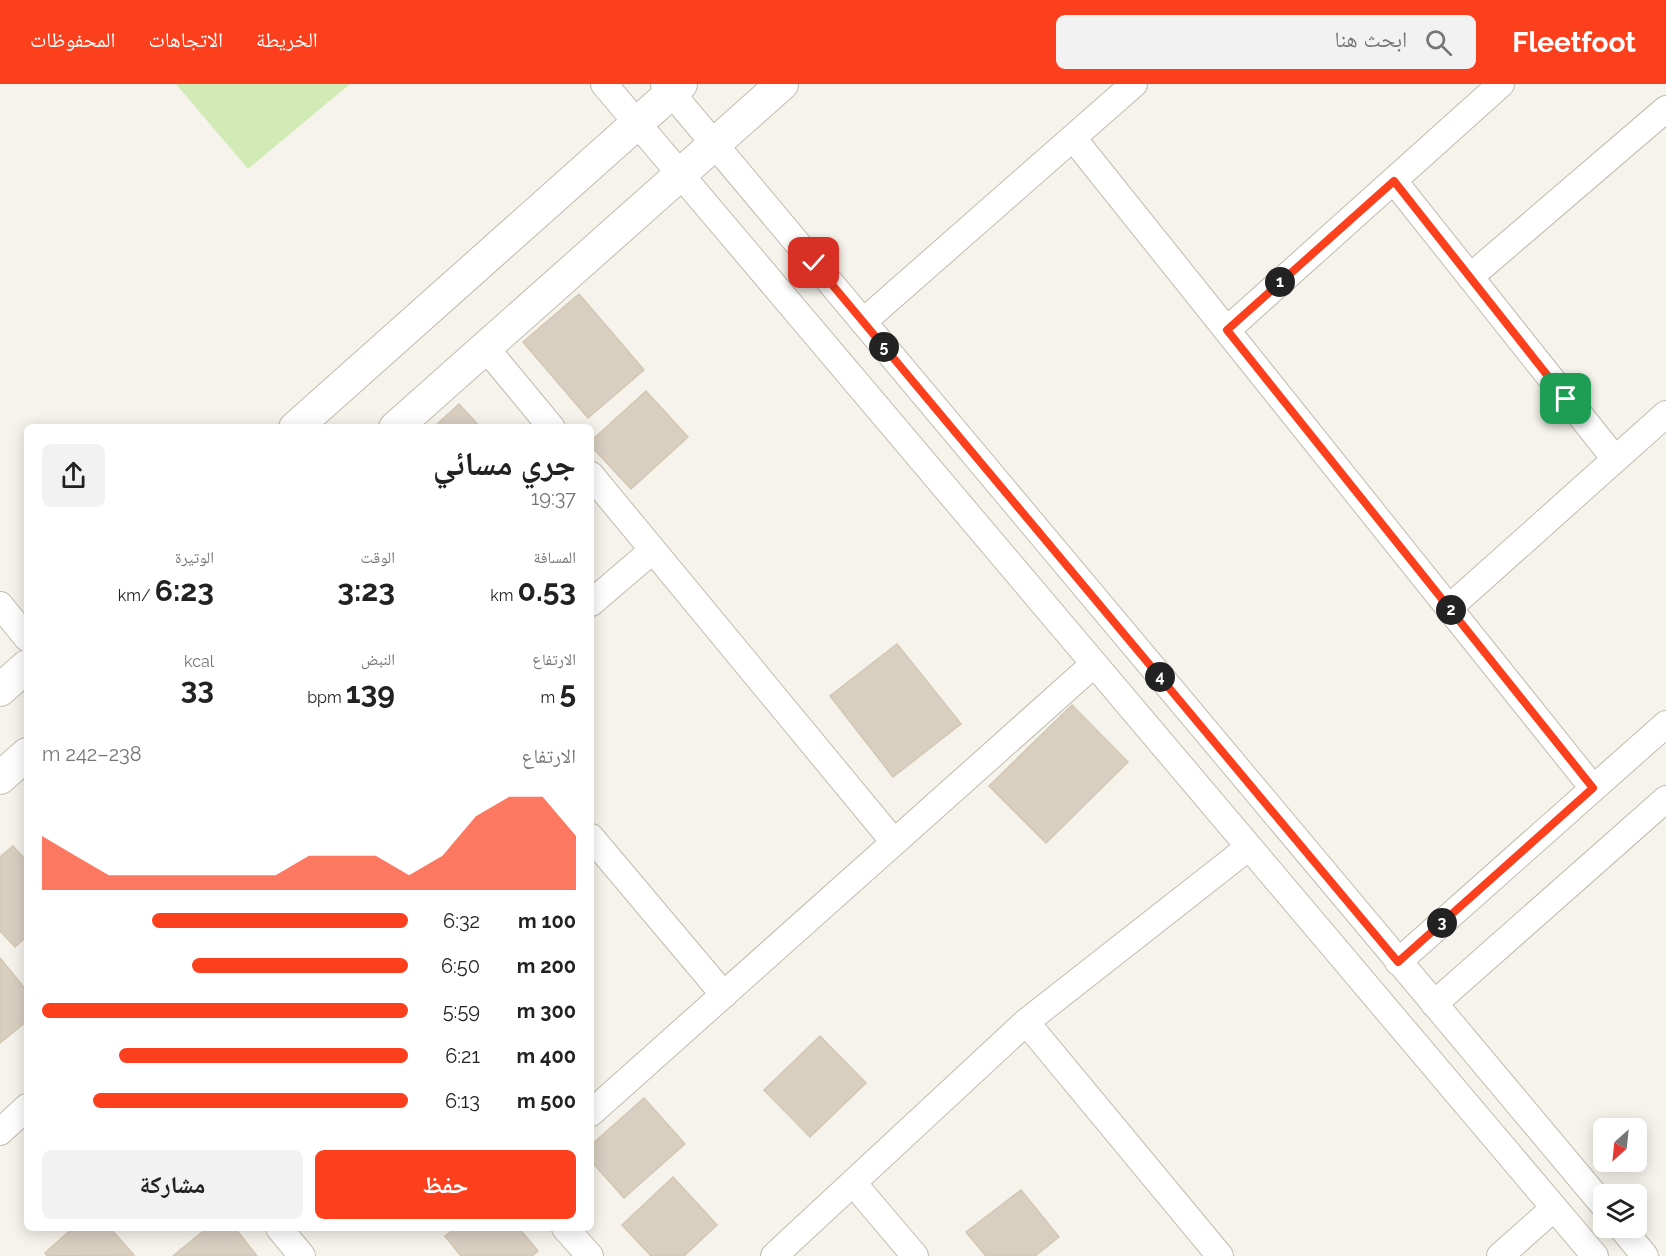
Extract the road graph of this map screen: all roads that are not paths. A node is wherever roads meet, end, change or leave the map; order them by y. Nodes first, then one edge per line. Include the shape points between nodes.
1 (604, 84) edge
2 (782, 84) edge
3 (1134, 84) edge
4 (1501, 84) edge
5 (672, 87) edge
6 (1666, 109) edge
7 (637, 124) junction
8 (1073, 138) junction
9 (714, 144) junction
10 (680, 174) junction
11 (1394, 181) junction
12 (1470, 277) junction
13 (863, 322) junction
14 (1227, 330) junction
15 (485, 347) junction
16 (1666, 414) edge
17 (300, 424) edge
18 (399, 424) edge
19 (549, 424) edge
20 (1615, 459) junction
21 (594, 479) edge
22 (653, 550) junction
23 (594, 600) edge
24 (0, 605) edge
25 (1449, 608) junction
26 (24, 634) edge
27 (1094, 664) junction
28 (24, 669) edge
29 (0, 690) edge
30 (1666, 724) edge
31 (1593, 788) junction
32 (1666, 799) edge
33 (594, 841) edge
34 (894, 842) junction
35 (1249, 847) junction
36 (1398, 962) junction
37 (724, 995) junction
38 (1434, 1004) junction
39 (1026, 1022) junction
40 (24, 1110) edge
41 (594, 1110) edge
42 (0, 1132) edge
43 (854, 1184) junction
44 (1593, 1193) edge
45 (1554, 1208) junction
46 (281, 1231) edge
47 (568, 1231) edge
48 (1630, 1238) edge
49 (302, 1256) edge
50 (590, 1256) edge
51 (774, 1256) edge
52 (915, 1256) edge
53 (1220, 1256) edge
54 (1500, 1256) edge
55 (1595, 1256) edge
56 (1645, 1256) edge

1 - 7 street
2 - 9 street
3 - 8 street
4 - 11 street
5 - 7 street
5 - 9 street
6 - 12 street
7 - 10 street
7 - 17 street
8 - 13 street
8 - 14 street
9 - 10 street
9 - 13 street
10 - 15 street
10 - 27 street
11 - 12 street
11 - 14 street
12 - 20 street
13 - 36 street
14 - 25 street
15 - 18 street
15 - 19 street
16 - 20 street
20 - 25 street
21 - 22 street
22 - 23 street
22 - 34 street
24 - 26 street
25 - 31 street
27 - 34 street
27 - 35 street
28 - 29 street
30 - 31 street
31 - 36 street
32 - 38 street
33 - 37 street
34 - 37 street
35 - 39 street
35 - 45 street
36 - 38 street
37 - 41 street
38 - 44 street
39 - 43 street
39 - 53 street
40 - 42 street
43 - 51 street
43 - 52 street
45 - 54 street
45 - 55 street
46 - 49 street
47 - 50 street
48 - 56 street

